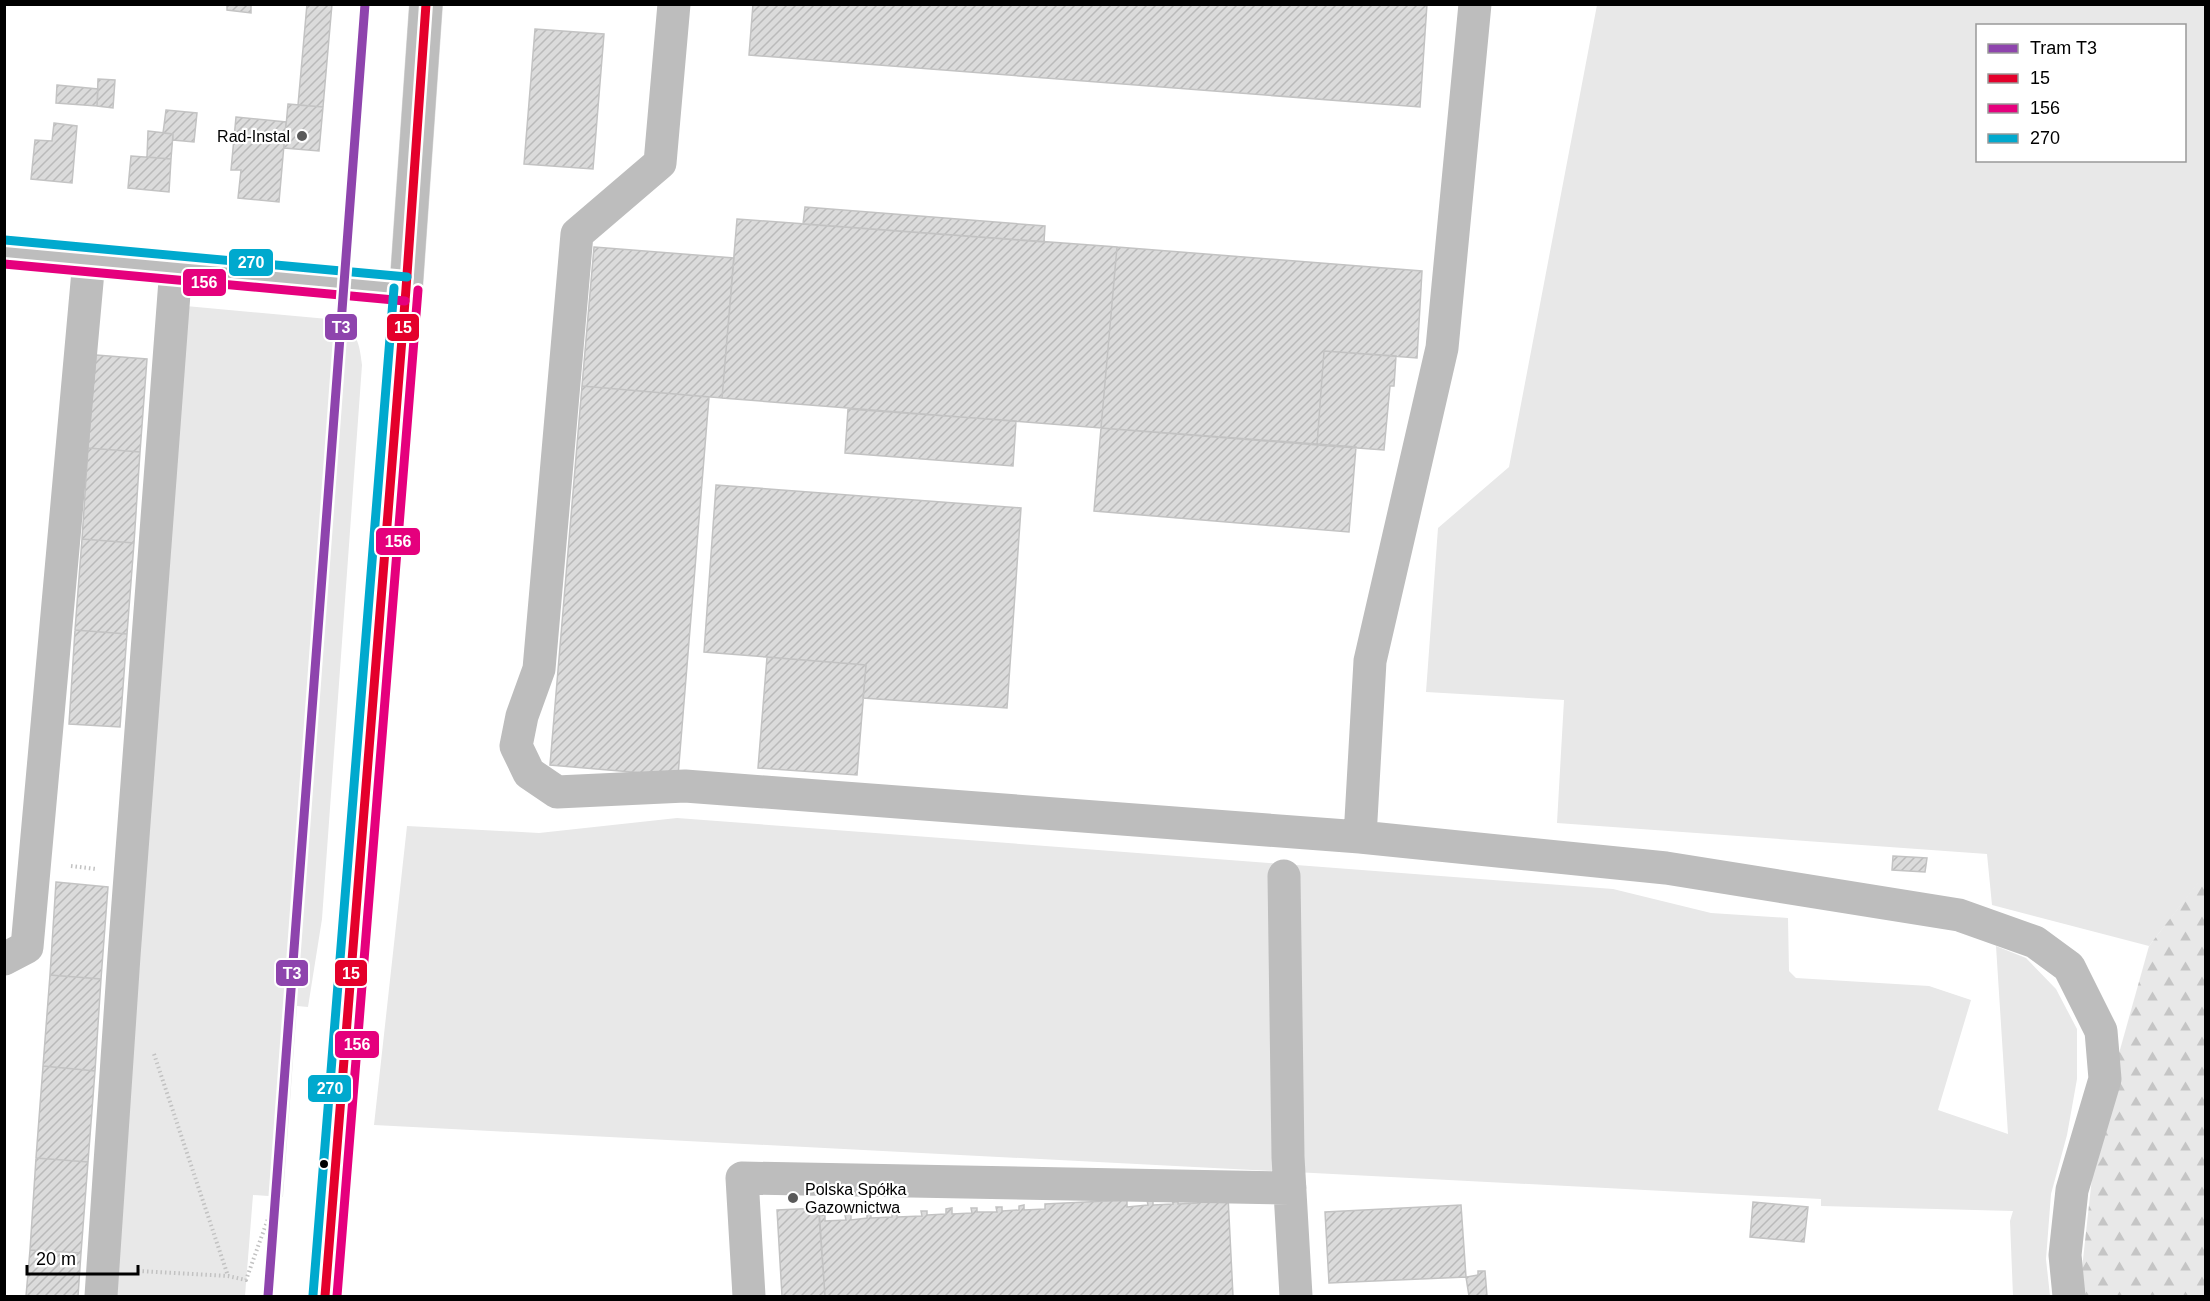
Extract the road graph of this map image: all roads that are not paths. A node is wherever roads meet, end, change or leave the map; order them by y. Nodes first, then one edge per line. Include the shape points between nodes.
1 (426, 4) edge
2 (674, 4) edge
3 (1474, 4) edge
4 (4, 252) edge
5 (89, 260) junction
6 (177, 267) junction
7 (406, 289) junction
8 (1360, 837) junction
9 (1284, 876) dead end
10 (4, 958) edge
11 (1290, 1188) junction
12 (103, 1283) edge
13 (325, 1296) edge
14 (749, 1296) edge
15 (1296, 1296) edge
16 (2069, 1296) edge

1 - 7 street
2 - 8 street via 660,163 577,234 539,669 516,746 530,773 557,792 685,786
3 - 8 street via 1442,348 1370,661
4 - 5 street
5 - 6 street
5 - 10 street via 27,947
6 - 7 street
6 - 12 street
7 - 13 street
8 - 16 street via 1677,869 1959,915 2035,942 2069,967 2101,1031 2105,1079 2072,1190 2065,1255
9 - 11 street
11 - 14 street via 742,1178
11 - 15 street

